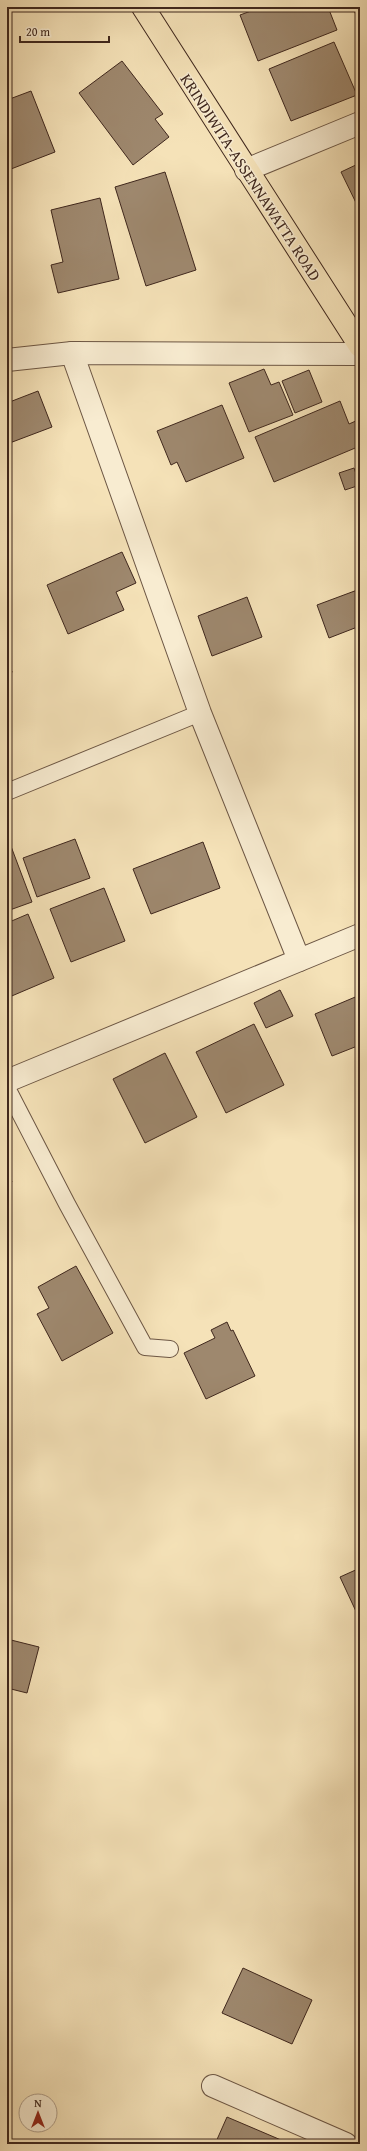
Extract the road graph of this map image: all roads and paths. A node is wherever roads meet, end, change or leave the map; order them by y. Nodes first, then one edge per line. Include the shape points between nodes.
1 (142, 7) edge
2 (360, 124) edge
3 (246, 170) junction
4 (360, 346) edge
5 (72, 353) junction
6 (360, 354) edge
7 (7, 360) edge
8 (200, 713) junction
9 (7, 792) edge
10 (360, 935) edge
11 (300, 960) junction
12 (7, 1081) edge
13 (7, 1088) edge
14 (170, 1350) dead end
15 (213, 2086) dead end
16 (346, 2144) edge

1 - 3 main road, KRINDIWITA-ASSENNAWATTA ROAD
2 - 3 street
3 - 4 main road, KRINDIWITA-ASSENNAWATTA ROAD
5 - 6 street
5 - 7 street
5 - 8 street
8 - 9 lane
8 - 11 street
10 - 11 street
11 - 12 street
13 - 14 lane via 67,1204 146,1346
15 - 16 street

